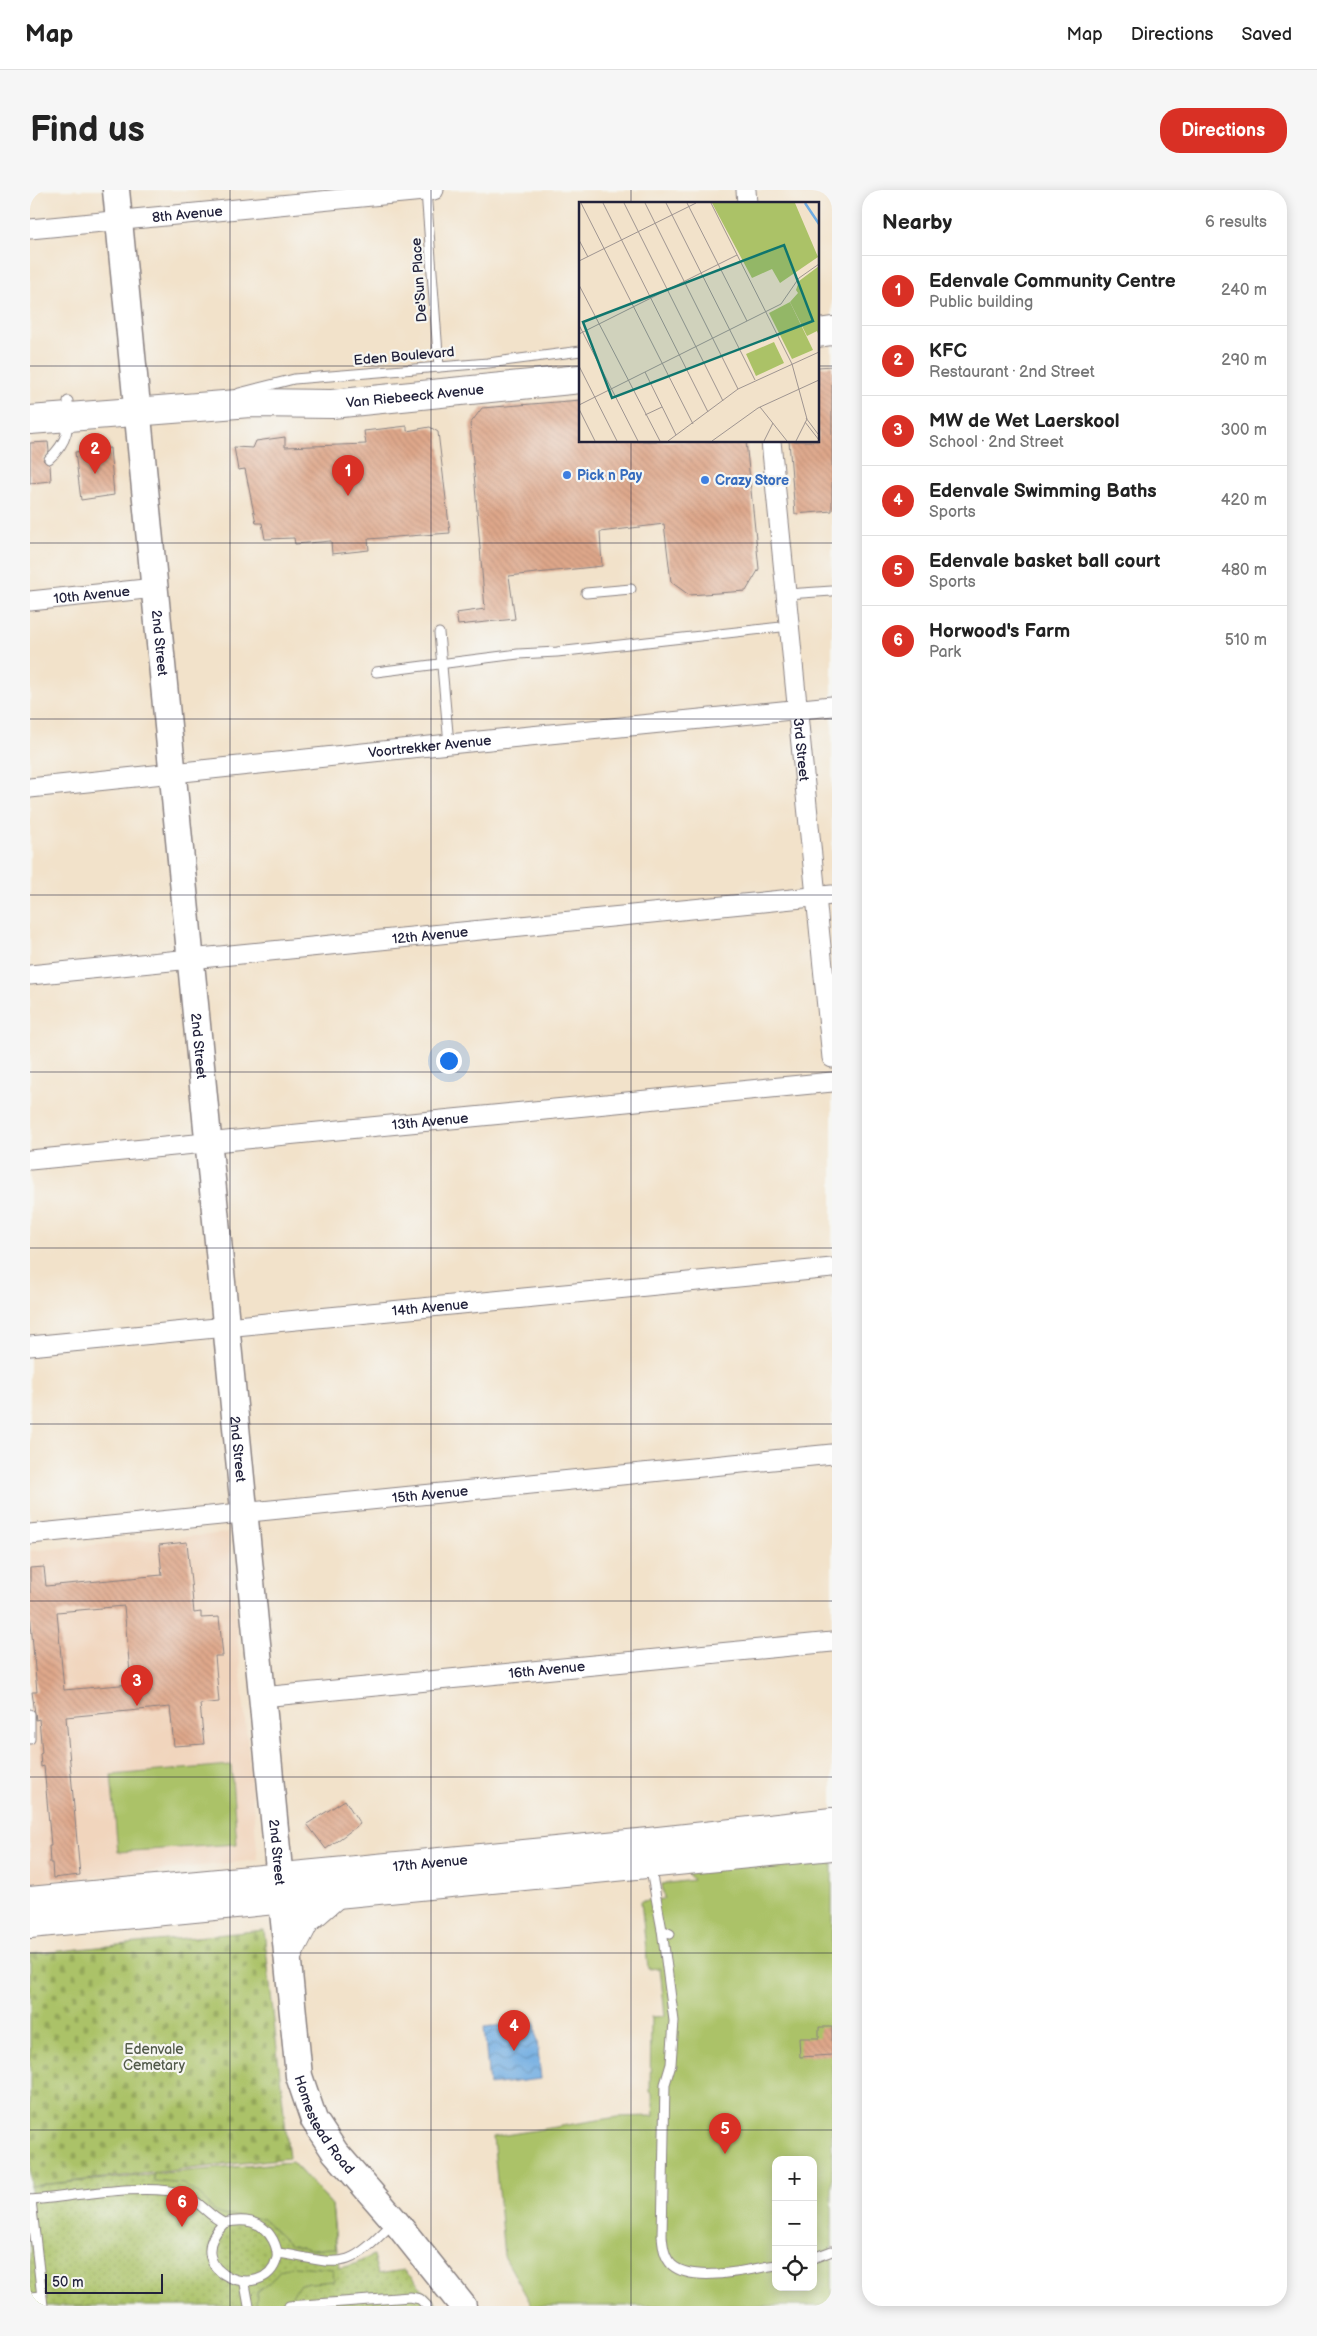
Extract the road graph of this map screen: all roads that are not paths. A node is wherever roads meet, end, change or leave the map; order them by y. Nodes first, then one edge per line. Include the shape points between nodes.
1 (116, 190) edge
2 (430, 190) edge
3 (119, 220) junction
4 (30, 229) edge
5 (832, 331) edge
6 (819, 333) edge
7 (579, 351) edge
8 (439, 367) junction
9 (579, 379) edge
10 (241, 400) junction
11 (137, 403) junction
12 (30, 404) edge
13 (68, 409) junction
14 (30, 420) edge
15 (771, 442) edge
16 (49, 459) dead end
17 (155, 588) junction
18 (631, 589) dead end
19 (832, 591) edge
20 (586, 593) dead end
21 (787, 594) junction
22 (30, 600) edge
23 (790, 626) junction
24 (439, 633) dead end
25 (443, 663) junction
26 (376, 672) dead end
27 (832, 706) edge
28 (799, 710) junction
29 (449, 744) junction
30 (173, 773) junction
31 (30, 788) edge
32 (824, 896) edge
33 (190, 958) junction
34 (30, 975) edge
35 (832, 1058) edge
36 (832, 1082) edge
37 (209, 1143) junction
38 (30, 1160) edge
39 (832, 1268) edge
40 (228, 1327) junction
41 (30, 1346) edge
42 (832, 1454) edge
43 (244, 1514) junction
44 (30, 1534) edge
45 (832, 1642) edge
46 (262, 1697) junction
47 (30, 1714) edge
48 (30, 1739) edge
49 (832, 1822) edge
50 (832, 1846) edge
51 (649, 1852) junction
52 (282, 1889) junction
53 (335, 1895) junction
54 (30, 1901) edge
55 (30, 1924) edge
56 (288, 1954) junction
57 (31, 2200) edge
58 (395, 2221) junction
59 (224, 2223) junction
60 (832, 2251) edge
61 (278, 2252) junction
62 (817, 2257) edge
63 (772, 2266) edge
64 (245, 2284) junction
65 (41, 2296) junction
66 (30, 2297) edge
67 (42, 2306) edge
68 (249, 2306) edge
69 (289, 2306) edge
70 (427, 2306) edge
71 (463, 2306) edge

1 - 3 main road, 2nd Street
2 - 3 street, 8th Avenue
2 - 8 lane, De'Sun Place
3 - 4 street, 8th Avenue
3 - 11 main road, 2nd Street
5 - 6 main road
7 - 8 lane, Eden Boulevard
8 - 10 lane, Eden Boulevard via 294,379 274,383
9 - 10 main road, Van Riebeeck Avenue via 332,404
10 - 11 main road, Van Riebeeck Avenue
11 - 13 main road, Van Riebeeck Avenue
11 - 17 main road, 2nd Street
12 - 13 main road, Van Riebeeck Avenue
13 - 14 main road, Van Riebeeck Avenue
13 - 16 lane via 62,447
15 - 21 street, 3rd Street
17 - 22 street, 10th Avenue
17 - 30 main road, 2nd Street
18 - 20 lane
19 - 21 lane
21 - 23 street, 3rd Street
23 - 25 lane
23 - 28 street, 3rd Street
24 - 25 lane
25 - 26 lane
25 - 29 lane
27 - 28 street, Voortrekker Avenue
28 - 29 street, Voortrekker Avenue
28 - 32 street, 3rd Street
29 - 30 street, Voortrekker Avenue
30 - 31 street, Voortrekker Avenue
30 - 33 main road, 2nd Street
32 - 33 street, 12th Avenue
32 - 35 street, 3rd Street
33 - 34 street, 12th Avenue
33 - 37 main road, 2nd Street
36 - 37 street, 13th Avenue
37 - 38 street, 13th Avenue
37 - 40 main road, 2nd Street
39 - 40 street, 14th Avenue
40 - 41 street, 14th Avenue
40 - 43 main road, 2nd Street
42 - 43 street, 15th Avenue
43 - 44 street, 15th Avenue
43 - 46 main road, 2nd Street
45 - 46 street, 16th Avenue
46 - 52 main road, 2nd Street
47 - 48 lane
49 - 51 main road, 17th Avenue
50 - 51 main road, 17th Avenue
51 - 52 main road, 17th Avenue
51 - 53 main road, 17th Avenue
51 - 63 lane via 666,1932 674,2021 663,2126 664,2251 673,2265 694,2274
52 - 53 main road, 17th Avenue
52 - 54 main road, 17th Avenue
52 - 55 main road, 17th Avenue
52 - 56 main road, Homestead Road
53 - 56 main road via 305,1921
56 - 58 main road, Homestead Road via 299,2076 314,2120 335,2152
57 - 59 lane via 148,2189 172,2191 191,2198
57 - 65 lane
58 - 61 lane via 365,2249 348,2259 333,2261
58 - 71 main road, Homestead Road
59 - 61 lane via 240,2219 256,2222 268,2232
59 - 64 lane via 212,2238 210,2257 214,2267 227,2280
60 - 62 lane
61 - 64 lane via 271,2271 264,2278
64 - 68 lane
65 - 66 lane
65 - 67 lane
69 - 70 lane via 410,2296

